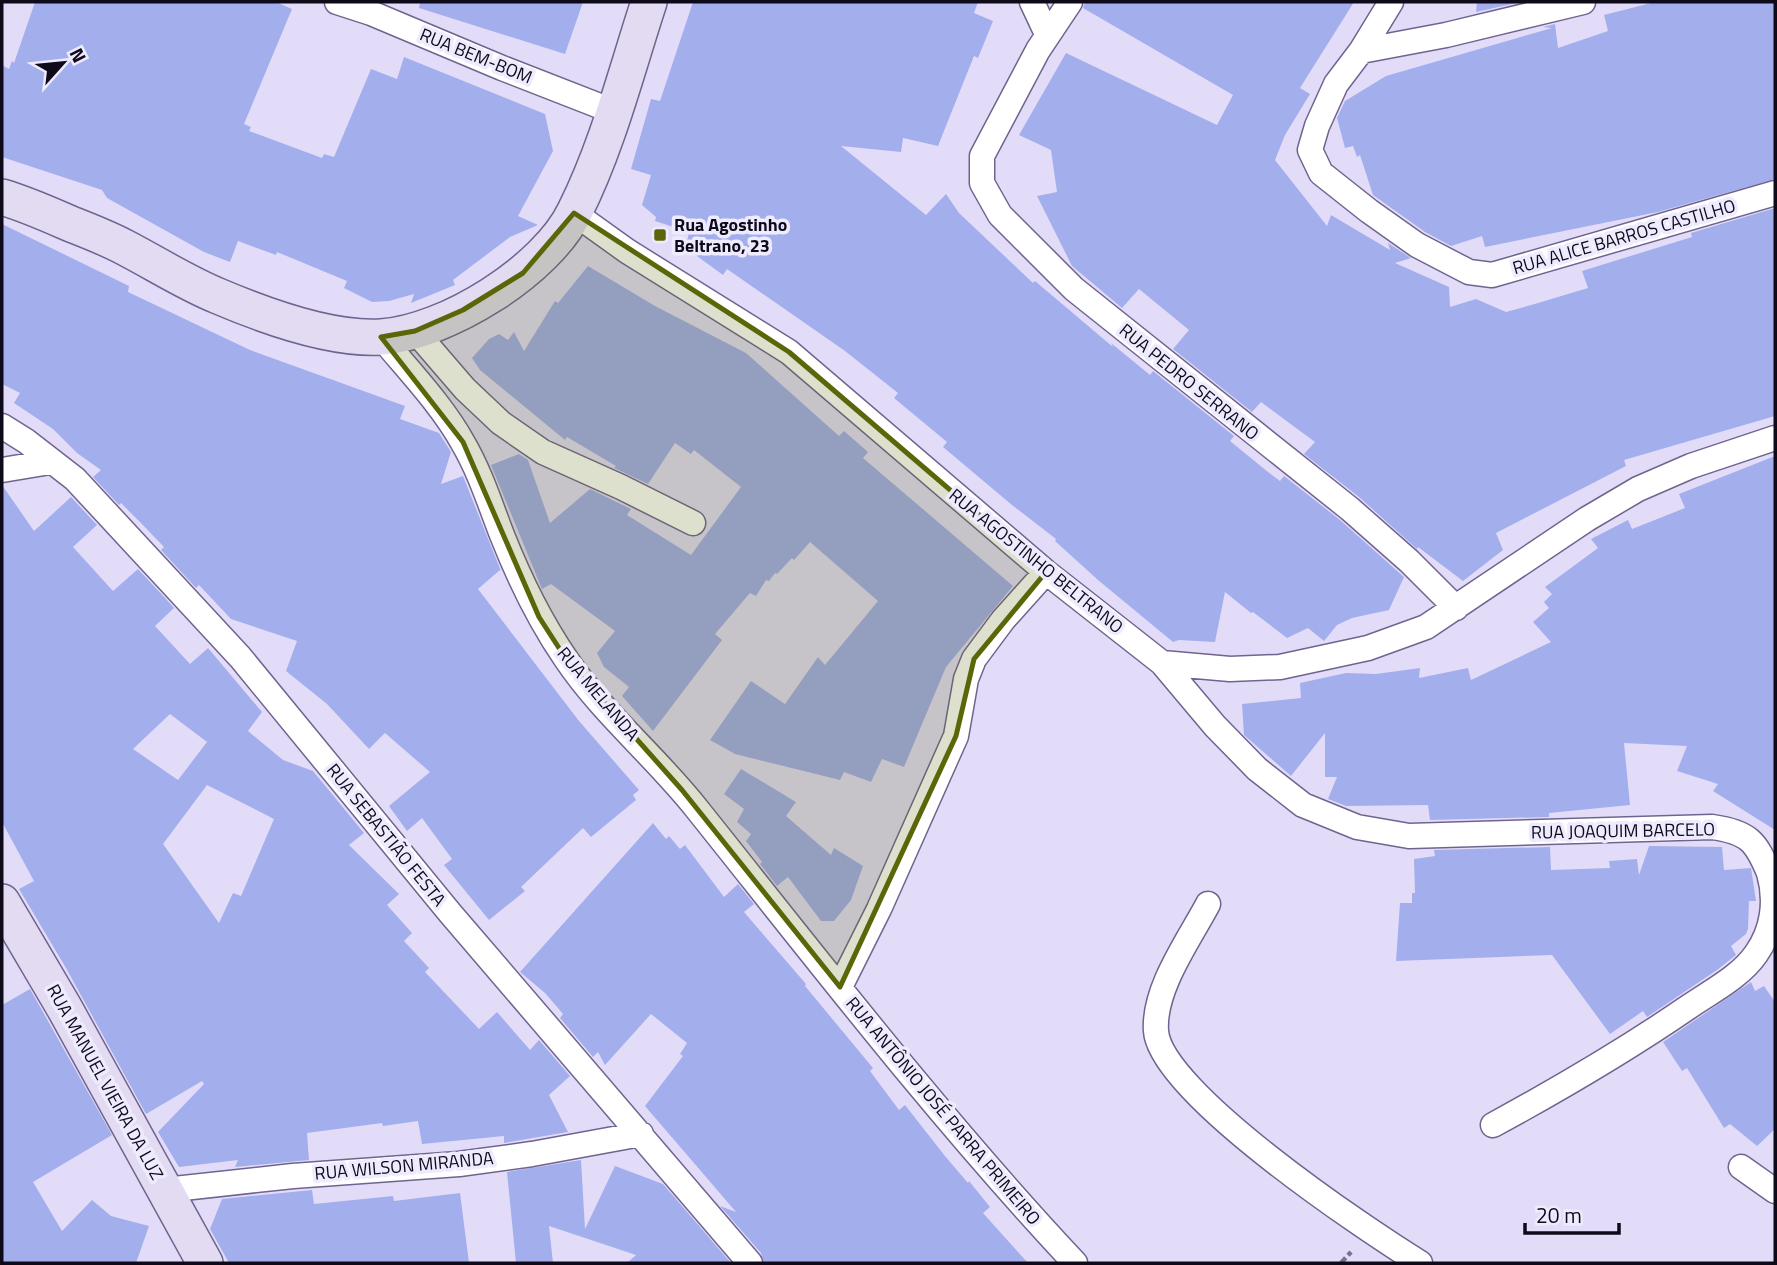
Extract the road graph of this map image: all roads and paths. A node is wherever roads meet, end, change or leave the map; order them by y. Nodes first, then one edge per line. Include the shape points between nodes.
1 (649, 2) edge
2 (1032, 2) edge
3 (1070, 2) edge
4 (1391, 2) edge
5 (1583, 2) edge
6 (342, 3) edge
7 (1048, 34) junction
8 (1361, 51) junction
9 (615, 112) junction
10 (1775, 193) edge
11 (2, 197) edge
12 (574, 213) junction
13 (398, 334) junction
14 (2, 426) edge
15 (1775, 438) edge
16 (50, 462) junction
17 (2, 470) edge
18 (693, 523) dead end
19 (1046, 572) junction
20 (1456, 608) junction
21 (1162, 663) junction
22 (2, 902) edge
23 (1208, 904) dead end
24 (840, 987) junction
25 (1493, 1125) dead end
26 (641, 1134) junction
27 (1741, 1167) dead end
28 (165, 1190) junction
29 (1775, 1191) edge
30 (205, 1263) edge
31 (750, 1263) edge
32 (1075, 1263) edge
33 (1420, 1263) edge

1 - 9 street
2 - 7 street
3 - 7 street, RUA PEDRO SERRANO
4 - 8 street, RUA ALICE BARROS CASTILHO
5 - 8 street
6 - 9 street, RUA BEM-BOM
7 - 20 street, RUA PEDRO SERRANO via 982,156 982,183 1000,215 1074,289 1350,509
8 - 10 street, RUA ALICE BARROS CASTILHO via 1336,84 1317,126 1310,150 1321,173 1417,245 1469,272 1492,275 1520,269
9 - 12 street
11 - 13 street via 120,245 216,296 290,322 345,335
12 - 13 street via 551,246 523,273 463,310
12 - 19 street, RUA AGOSTINHO BELTRANO via 789,352
13 - 18 street via 501,423 543,452
13 - 24 street, RUA MELANDA via 463,442 539,617 568,662 682,790
14 - 16 street, RUA SEBASTIÃO FESTA
15 - 20 street via 1638,489
16 - 17 street
16 - 26 street, RUA SEBASTIÃO FESTA via 75,479 240,657 450,913
19 - 21 street, RUA AGOSTINHO BELTRANO
19 - 24 street, RUA ANTÔNIO JOSÉ PARRA PRIMEIRO via 974,659 965,679 956,736
20 - 21 street via 1426,627 1368,648 1280,667 1230,669
21 - 25 street, RUA JOAQUIM BARCELO via 1257,769 1303,805 1357,827 1409,836 1712,827 1732,830 1758,846 1773,884 1775,908 1769,933 1755,956 1729,980 1635,1043
22 - 28 street, RUA MANUEL VIEIRA DA LUZ
23 - 33 street via 1165,983 1157,1009 1156,1032 1163,1054 1225,1121 1273,1161
24 - 32 street, RUA ANTÔNIO JOSÉ PARRA PRIMEIRO via 922,1091
26 - 28 street, RUA WILSON MIRANDA via 459,1164 293,1175
26 - 31 street, RUA SEBASTIÃO FESTA
27 - 29 street
28 - 30 street, RUA MANUEL VIEIRA DA LUZ

